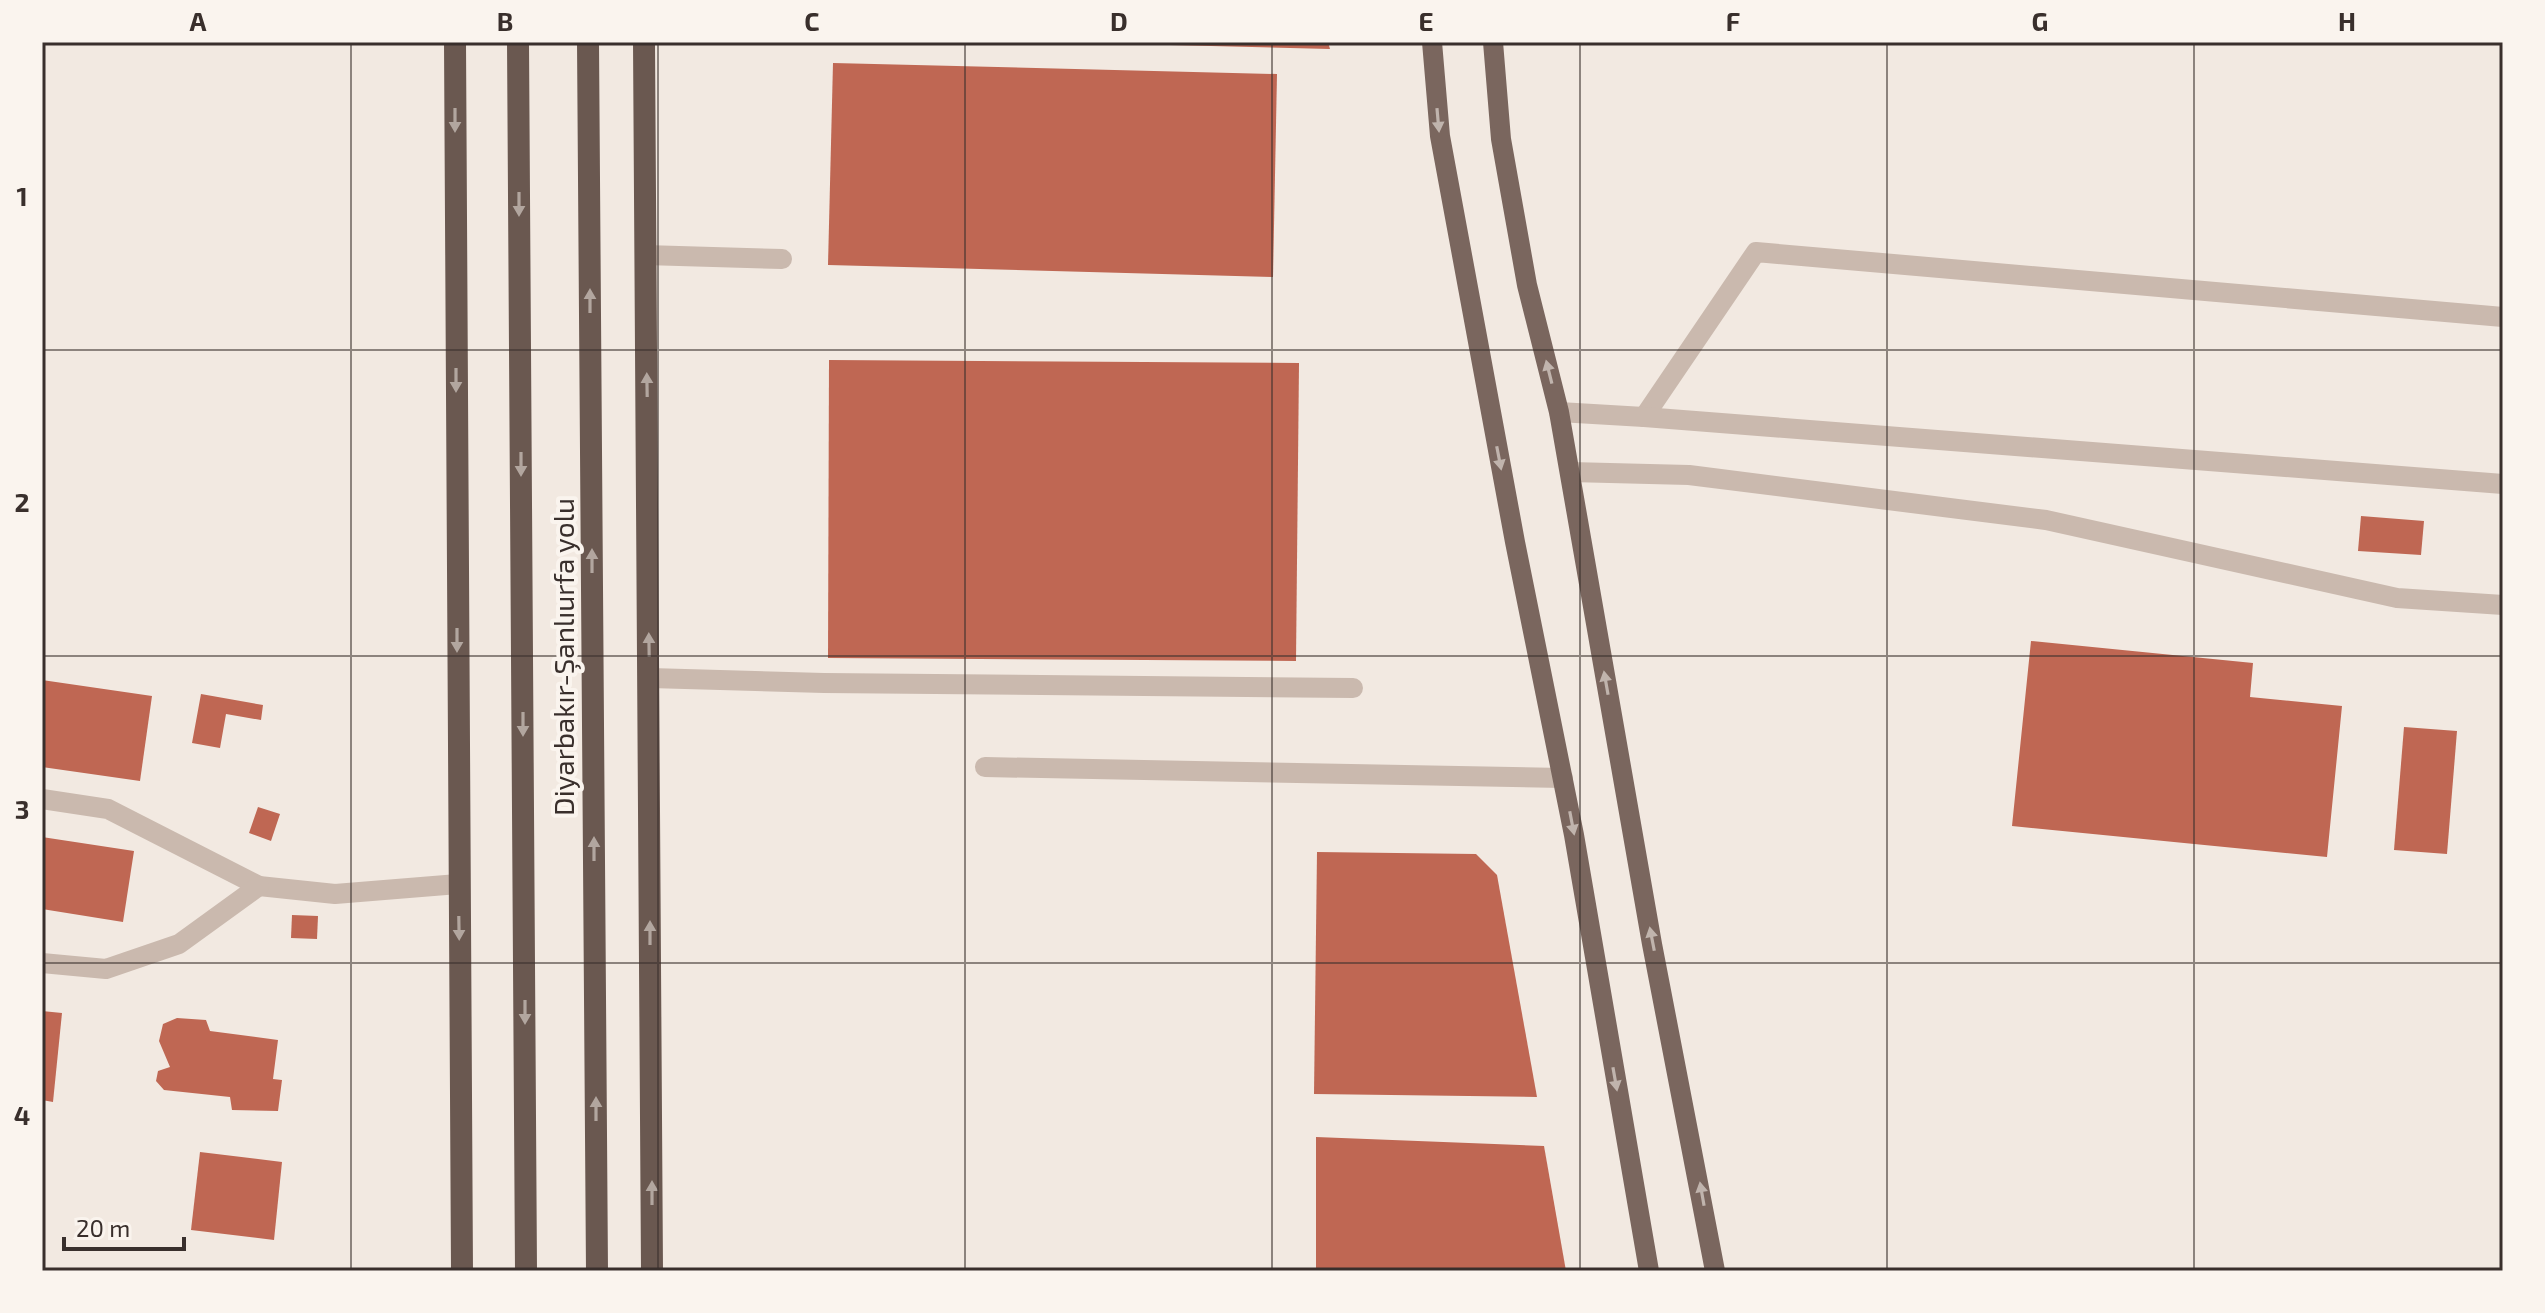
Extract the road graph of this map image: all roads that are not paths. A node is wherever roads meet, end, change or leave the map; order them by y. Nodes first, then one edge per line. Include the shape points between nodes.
1 (455, 42) edge
2 (518, 42) edge
3 (588, 42) edge
4 (644, 42) edge
5 (1432, 42) edge
6 (1493, 42) edge
7 (645, 255) junction
8 (782, 259) dead end
9 (2503, 317) edge
10 (1559, 412) junction
11 (1644, 417) junction
12 (1570, 472) junction
13 (2503, 484) edge
14 (2503, 605) edge
15 (650, 678) junction
16 (1353, 688) dead end
17 (985, 767) dead end
18 (1563, 778) junction
19 (42, 799) edge
20 (458, 884) junction
21 (259, 886) junction
22 (42, 963) edge
23 (462, 1271) edge
24 (526, 1271) edge
25 (597, 1271) edge
26 (652, 1271) edge
27 (1649, 1271) edge
28 (1715, 1271) edge

1 -> 20 highway
2 -> 24 highway, Diyarbakır-Şanlıurfa yolu
25 -> 3 highway, Diyarbakır-Şanlıurfa yolu
4 - 7 highway
5 -> 18 main road via 1440,136
10 -> 6 main road via 1524,270 1501,139
7 - 8 street
15 -> 7 highway
9 - 11 street via 1756,252
10 - 11 street
10 - 12 main road
11 - 13 street
12 - 14 street via 1689,475 2046,520 2397,598
28 -> 12 main road
15 - 16 street
26 -> 15 highway
17 - 18 street
18 -> 27 main road
19 - 21 street via 108,809
20 - 21 street via 335,894
20 -> 23 highway
21 - 22 street via 179,944 106,969

